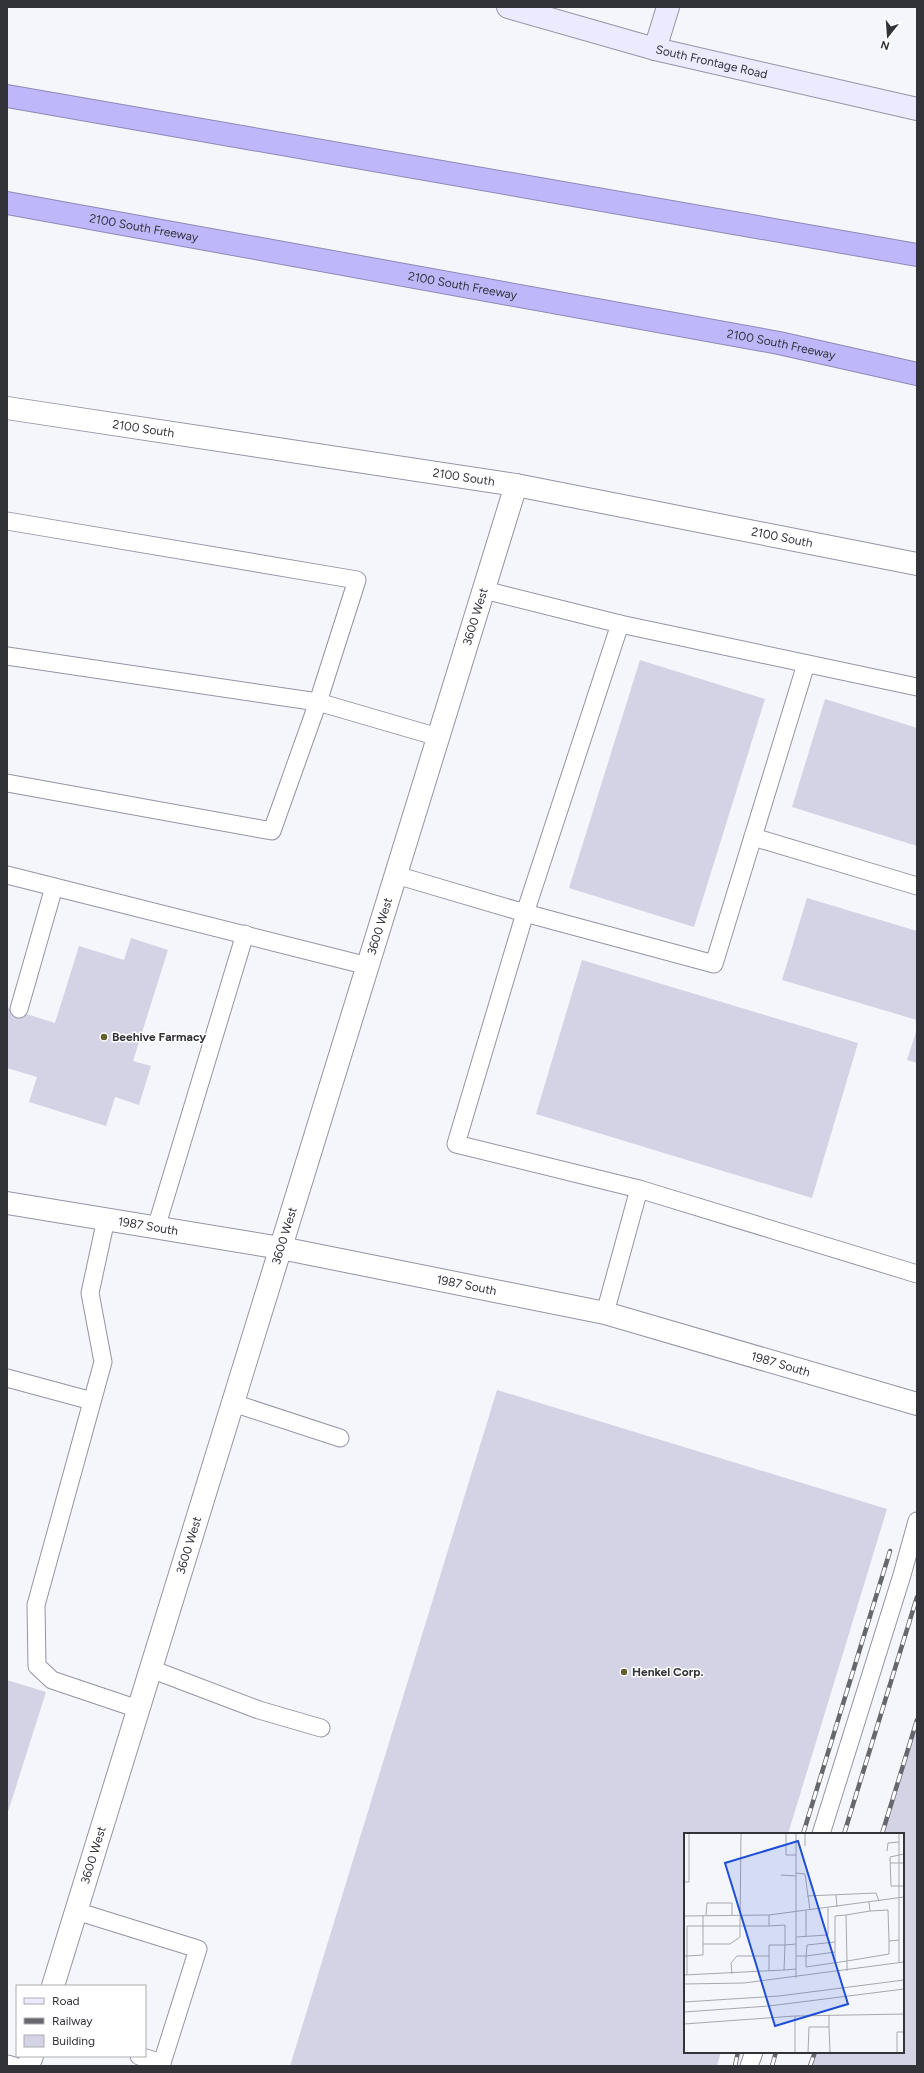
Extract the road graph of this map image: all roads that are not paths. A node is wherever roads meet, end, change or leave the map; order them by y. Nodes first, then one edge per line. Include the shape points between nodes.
1 (508, 7) edge
2 (668, 7) edge
3 (655, 49) junction
4 (7, 96) edge
5 (917, 109) edge
6 (7, 203) edge
7 (917, 255) edge
8 (917, 374) edge
9 (7, 408) edge
10 (516, 485) junction
11 (7, 521) edge
12 (917, 564) edge
13 (484, 590) junction
14 (620, 624) junction
15 (7, 656) edge
16 (806, 664) junction
17 (917, 687) edge
18 (318, 702) junction
19 (438, 737) junction
20 (7, 783) edge
21 (753, 837) junction
22 (7, 875) edge
23 (396, 875) junction
24 (917, 886) edge
25 (54, 887) junction
26 (526, 912) junction
27 (245, 934) junction
28 (368, 966) junction
29 (19, 1010) dead end
30 (639, 1189) junction
31 (7, 1203) edge
32 (106, 1219) junction
33 (156, 1228) junction
34 (281, 1248) junction
35 (917, 1274) edge
36 (605, 1313) junction
37 (7, 1378) edge
38 (92, 1401) junction
39 (233, 1403) junction
40 (917, 1404) edge
41 (340, 1438) dead end
42 (917, 1521) edge
43 (151, 1669) junction
44 (138, 1709) junction
45 (321, 1728) dead end
46 (821, 1833) edge
47 (76, 1911) junction
48 (53, 1985) edge
49 (754, 2053) edge
50 (141, 2057) edge
51 (7, 2064) edge
52 (161, 2065) edge
53 (14, 2066) edge
54 (749, 2066) edge

1 - 3 street, South Frontage Road
2 - 3 street
3 - 5 street, South Frontage Road
4 - 7 highway
6 - 8 highway, 2100 South Freeway via 771,342
9 - 10 street, 2100 South
10 - 12 street, 2100 South
10 - 13 street, 3600 West
11 - 18 lane via 356,580
13 - 14 lane
13 - 19 street, 3600 West
14 - 16 lane
14 - 26 lane
15 - 18 lane
16 - 17 lane
16 - 21 lane
18 - 19 lane
18 - 20 lane via 272,831
19 - 23 street, 3600 West
21 - 24 lane
21 - 26 lane via 714,964
22 - 25 lane
23 - 26 lane
23 - 28 street, 3600 West
25 - 27 lane
25 - 29 lane
26 - 30 lane via 456,1144
27 - 28 lane
27 - 33 lane
28 - 34 street, 3600 West
30 - 35 lane
30 - 36 lane
31 - 32 street, 1987 South
32 - 33 street, 1987 South
32 - 38 lane via 90,1293 103,1362
33 - 34 street, 1987 South
34 - 36 street, 1987 South
34 - 39 street, 3600 West
36 - 40 street, 1987 South
37 - 38 lane
38 - 44 lane via 36,1605 37,1666 52,1680
39 - 41 lane
39 - 43 street, 3600 West
42 - 46 lane
43 - 44 street, 3600 West
43 - 45 lane via 259,1710
44 - 47 street, 3600 West
47 - 48 street, 3600 West
47 - 52 lane via 198,1949
49 - 54 lane
50 - 52 lane
51 - 53 lane

